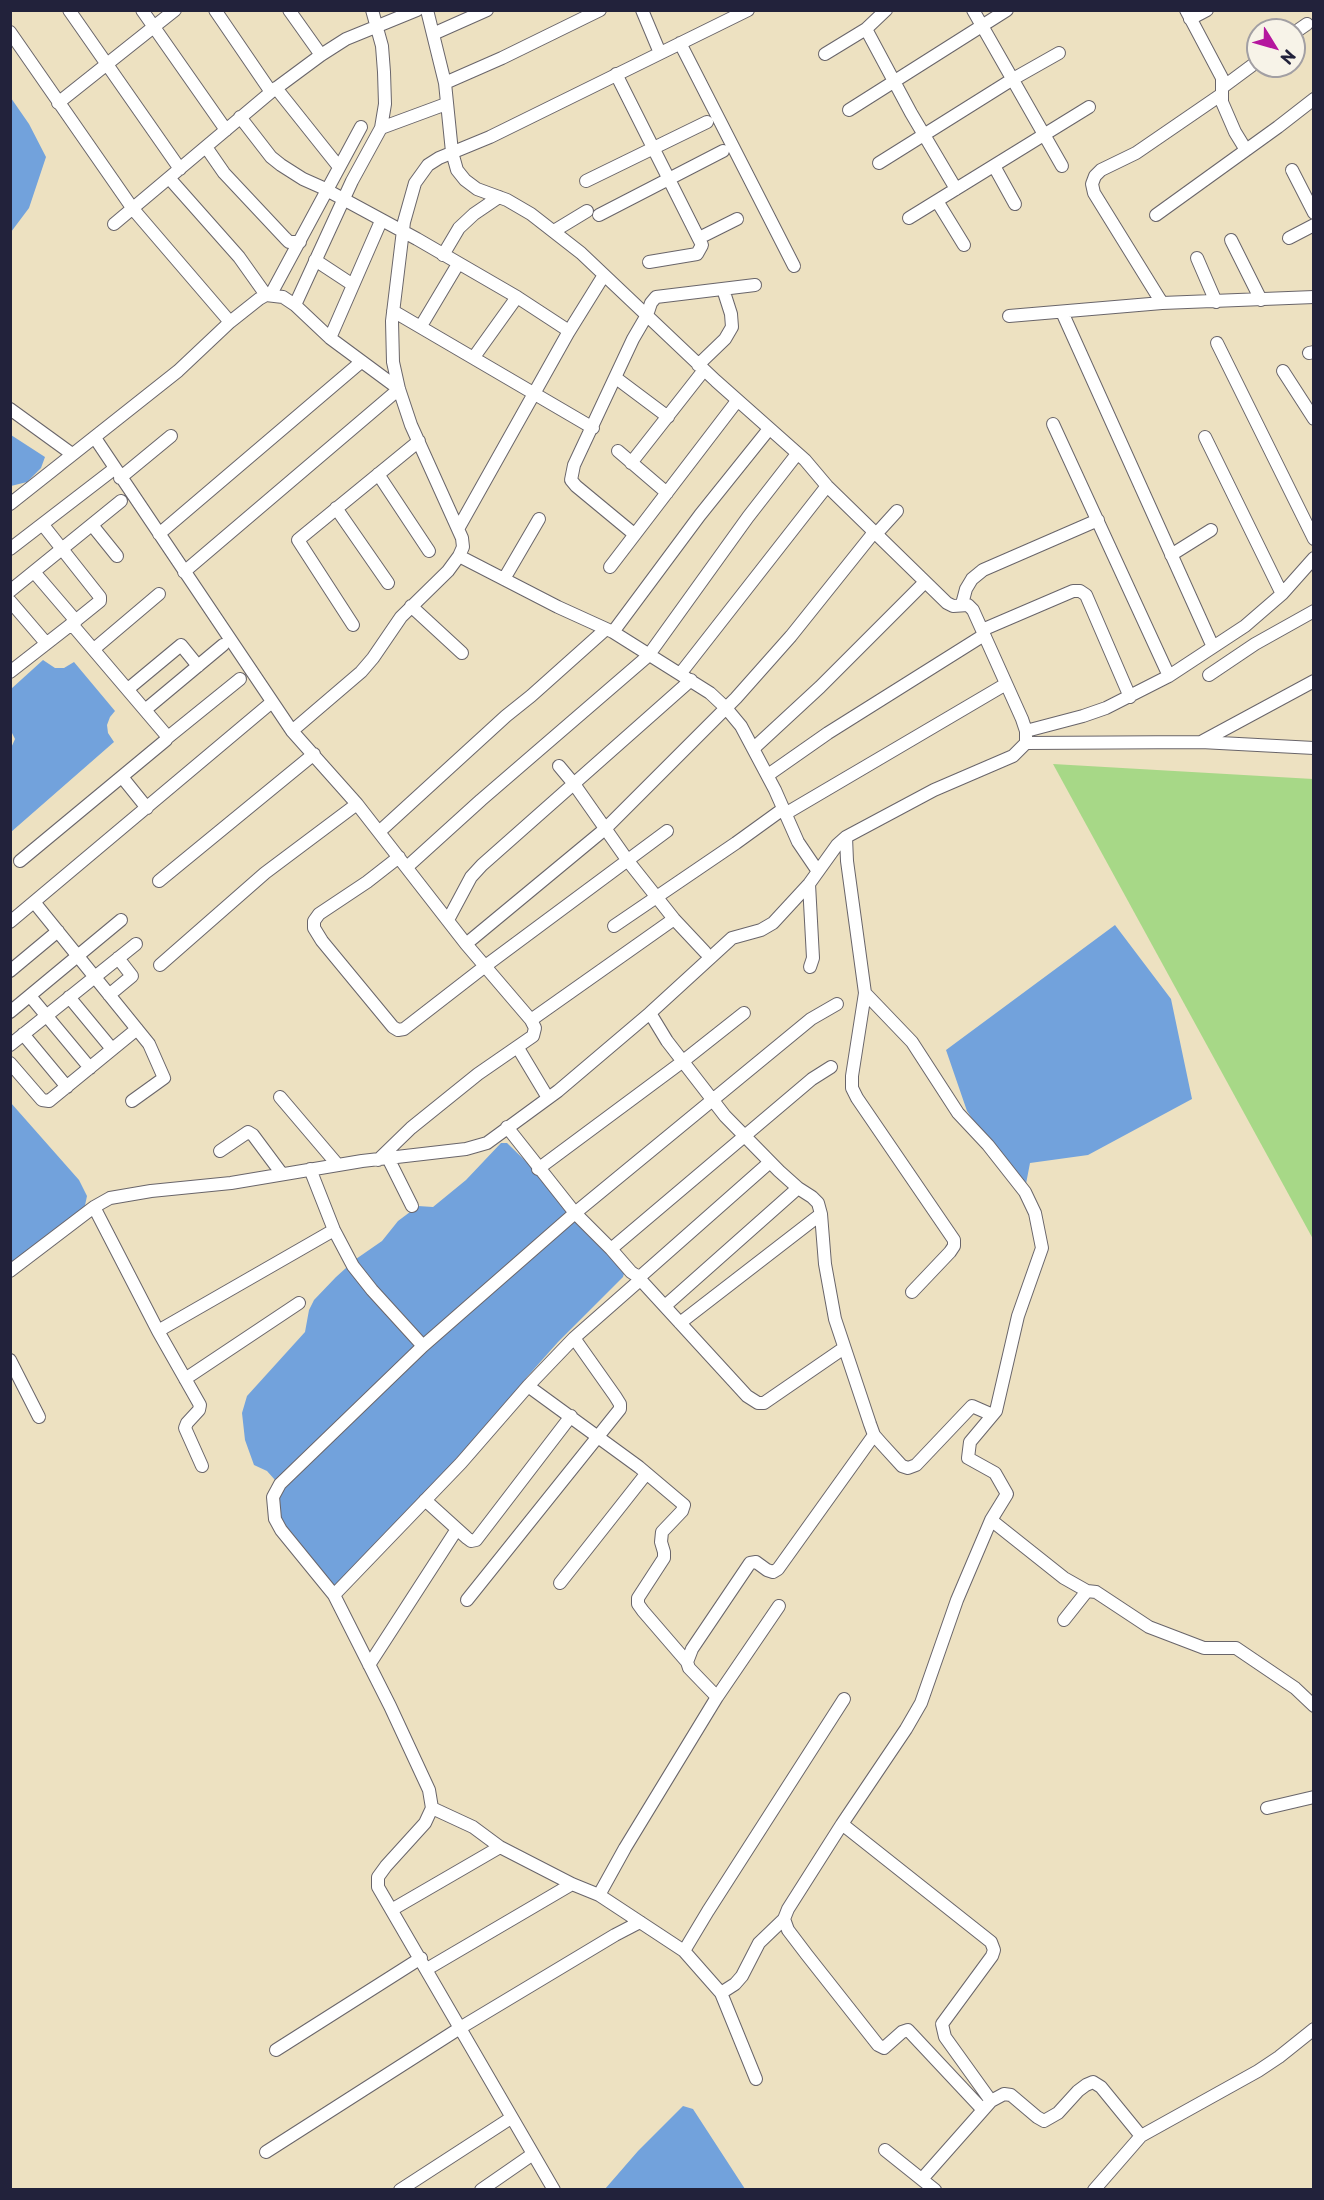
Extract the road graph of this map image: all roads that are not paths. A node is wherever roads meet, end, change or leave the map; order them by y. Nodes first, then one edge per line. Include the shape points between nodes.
1 (69, 10) edge
2 (142, 10) edge
3 (175, 10) edge
4 (215, 10) edge
5 (289, 10) edge
6 (372, 10) edge
7 (417, 10) edge
8 (427, 10) edge
9 (487, 10) edge
10 (600, 10) edge
11 (642, 10) edge
12 (748, 10) edge
13 (973, 10) edge
14 (1007, 10) edge
15 (1207, 10) edge
16 (886, 11) edge
17 (1188, 15) edge
18 (377, 26) junction
19 (981, 26) junction
20 (153, 27) junction
21 (866, 29) junction
22 (10, 32) edge
23 (433, 34) junction
24 (680, 43) junction
25 (660, 53) junction
26 (1059, 53) dead end
27 (825, 54) dead end
28 (321, 56) junction
29 (106, 64) junction
30 (1246, 71) edge
31 (616, 74) junction
32 (1013, 79) junction
33 (894, 82) junction
34 (445, 83) junction
35 (274, 90) junction
36 (1223, 91) junction
37 (1314, 99) edge
38 (58, 103) junction
39 (446, 104) junction
40 (1089, 107) dead end
41 (849, 110) dead end
42 (240, 117) junction
43 (707, 122) dead end
44 (361, 127) dead end
45 (381, 128) junction
46 (226, 130) junction
47 (924, 135) junction
48 (1045, 135) junction
49 (206, 147) junction
50 (653, 148) junction
51 (1246, 150) junction
52 (723, 151) dead end
53 (452, 152) junction
54 (879, 163) dead end
55 (994, 166) junction
56 (1062, 166) dead end
57 (339, 167) junction
58 (180, 169) junction
59 (1292, 170) dead end
60 (169, 178) junction
61 (669, 178) junction
62 (586, 181) dead end
63 (326, 189) junction
64 (956, 189) junction
65 (499, 197) junction
66 (343, 200) junction
67 (937, 201) junction
68 (1015, 204) dead end
69 (133, 209) junction
70 (1314, 213) edge
71 (1156, 214) dead end
72 (909, 218) dead end
73 (737, 219) dead end
74 (381, 221) junction
75 (114, 225) dead end
76 (1314, 225) edge
77 (554, 231) junction
78 (403, 232) junction
79 (699, 238) junction
80 (1288, 238) dead end
81 (1231, 240) dead end
82 (300, 242) junction
83 (964, 245) dead end
84 (443, 255) junction
85 (1197, 258) dead end
86 (315, 261) junction
87 (649, 262) dead end
88 (458, 264) junction
89 (794, 266) dead end
90 (604, 275) junction
91 (353, 285) junction
92 (755, 285) dead end
93 (723, 289) junction
94 (268, 295) junction
95 (517, 297) junction
96 (1314, 297) edge
97 (1261, 300) junction
98 (1216, 302) junction
99 (1162, 303) junction
100 (295, 305) junction
101 (393, 311) junction
102 (1062, 312) junction
103 (647, 315) junction
104 (1009, 316) dead end
105 (231, 322) junction
106 (421, 326) junction
107 (569, 331) junction
108 (330, 338) junction
109 (1217, 343) dead end
110 (474, 357) junction
111 (361, 362) junction
112 (701, 368) junction
113 (1283, 371) dead end
114 (616, 378) junction
115 (399, 389) junction
116 (534, 394) junction
117 (737, 401) junction
118 (10, 409) edge
119 (668, 417) junction
120 (1314, 419) edge
121 (1053, 424) dead end
122 (593, 428) junction
123 (769, 429) junction
124 (171, 436) dead end
125 (1205, 437) dead end
126 (95, 438) junction
127 (419, 441) junction
128 (618, 452) dead end
129 (72, 454) junction
130 (797, 454) junction
131 (632, 463) junction
132 (117, 474) junction
133 (378, 474) junction
134 (826, 486) junction
135 (667, 493) junction
136 (121, 501) dead end
137 (10, 504) edge
138 (336, 508) junction
139 (897, 511) dead end
140 (539, 519) dead end
141 (1098, 520) junction
142 (43, 525) junction
143 (92, 525) junction
144 (458, 529) junction
145 (1211, 530) dead end
146 (876, 532) junction
147 (159, 534) junction
148 (634, 534) junction
149 (1314, 539) edge
150 (62, 548) junction
151 (10, 549) edge
152 (429, 551) dead end
153 (1171, 555) junction
154 (117, 556) dead end
155 (459, 556) junction
156 (1314, 558) edge
157 (610, 567) dead end
158 (34, 572) junction
159 (184, 572) junction
160 (504, 579) junction
161 (925, 582) junction
162 (388, 583) dead end
163 (10, 591) edge
164 (159, 594) dead end
165 (1282, 594) junction
166 (10, 601) edge
167 (962, 604) junction
168 (411, 606) junction
169 (1314, 611) edge
170 (73, 624) junction
171 (353, 625) dead end
172 (1245, 627) junction
173 (609, 630) junction
174 (983, 632) junction
175 (46, 643) junction
176 (1256, 644) junction
177 (223, 645) dead end
178 (1213, 647) junction
179 (94, 649) junction
180 (462, 653) dead end
181 (648, 656) junction
182 (13, 665) edge
183 (198, 666) junction
184 (1209, 675) dead end
185 (1169, 676) junction
186 (686, 677) junction
187 (240, 679) dead end
188 (1314, 681) edge
189 (1006, 684) junction
190 (128, 689) junction
191 (1130, 697) junction
192 (272, 702) junction
193 (726, 708) junction
194 (144, 710) junction
195 (292, 731) junction
196 (1026, 737) junction
197 (166, 738) junction
198 (1201, 742) junction
199 (754, 748) junction
200 (1314, 748) edge
201 (315, 754) junction
202 (559, 766) dead end
203 (768, 775) junction
204 (122, 777) junction
205 (574, 784) junction
206 (357, 804) junction
207 (147, 808) junction
208 (784, 812) junction
209 (605, 829) junction
210 (667, 831) dead end
211 (379, 832) junction
212 (846, 837) junction
213 (20, 861) dead end
214 (628, 861) junction
215 (403, 862) junction
216 (817, 870) junction
217 (159, 881) dead end
218 (809, 884) junction
219 (656, 897) junction
220 (34, 902) junction
221 (674, 919) junction
222 (121, 920) dead end
223 (447, 920) junction
224 (10, 922) edge
225 (614, 926) dead end
226 (58, 931) junction
227 (136, 944) dead end
228 (466, 944) junction
229 (705, 952) dead end
230 (78, 956) junction
231 (118, 958) junction
232 (160, 965) dead end
233 (484, 967) junction
234 (810, 967) dead end
235 (10, 971) edge
236 (94, 976) junction
237 (865, 993) junction
238 (109, 995) junction
239 (30, 996) junction
240 (69, 997) junction
241 (837, 1004) dead end
242 (10, 1012) edge
243 (650, 1012) junction
244 (744, 1013) dead end
245 (46, 1015) junction
246 (531, 1020) junction
247 (137, 1029) junction
248 (22, 1034) junction
249 (10, 1045) edge
250 (518, 1048) junction
251 (112, 1050) junction
252 (682, 1062) junction
253 (10, 1063) edge
254 (831, 1067) dead end
255 (90, 1068) junction
256 (67, 1087) junction
257 (280, 1097) dead end
258 (548, 1098) junction
259 (713, 1100) junction
260 (132, 1101) dead end
261 (507, 1127) junction
262 (743, 1135) junction
263 (220, 1151) dead end
264 (383, 1159) junction
265 (770, 1162) junction
266 (338, 1164) junction
267 (310, 1169) junction
268 (538, 1169) junction
269 (282, 1174) junction
270 (798, 1188) junction
271 (412, 1206) dead end
272 (94, 1207) junction
273 (575, 1214) junction
274 (820, 1214) junction
275 (334, 1230) junction
276 (611, 1249) junction
277 (10, 1271) edge
278 (639, 1278) junction
279 (912, 1292) dead end
280 (299, 1303) dead end
281 (665, 1306) junction
282 (680, 1323) junction
283 (158, 1331) junction
284 (574, 1338) junction
285 (423, 1346) junction
286 (844, 1348) junction
287 (10, 1360) edge
288 (185, 1379) junction
289 (528, 1386) junction
290 (996, 1411) junction
291 (571, 1416) junction
292 (39, 1417) dead end
293 (874, 1435) junction
294 (598, 1438) junction
295 (202, 1466) dead end
296 (646, 1474) junction
297 (425, 1500) junction
298 (991, 1520) junction
299 (457, 1529) junction
300 (560, 1583) dead end
301 (1087, 1591) junction
302 (334, 1595) junction
303 (467, 1600) dead end
304 (779, 1606) dead end
305 (1064, 1620) dead end
306 (687, 1662) junction
307 (369, 1665) junction
308 (717, 1697) junction
309 (844, 1699) dead end
310 (1314, 1706) edge
311 (1314, 1797) edge
312 (432, 1808) junction
313 (1268, 1808) dead end
314 (842, 1824) junction
315 (500, 1847) junction
316 (572, 1884) junction
317 (599, 1894) junction
318 (393, 1909) junction
319 (784, 1919) junction
320 (640, 1923) junction
321 (684, 1951) junction
322 (424, 1964) junction
323 (720, 1993) junction
324 (460, 2028) junction
325 (1314, 2029) edge
326 (276, 2050) dead end
327 (756, 2079) dead end
328 (987, 2105) junction
329 (511, 2118) junction
330 (1141, 2136) junction
331 (885, 2150) dead end
332 (266, 2152) dead end
333 (533, 2154) junction
334 (922, 2179) junction
335 (404, 2189) edge
336 (482, 2190) edge
337 (554, 2190) edge
338 (935, 2190) edge
339 (1094, 2190) edge

1 - 29 street
2 - 20 street
3 - 20 street
4 - 35 street
5 - 28 street
6 - 18 street
7 - 18 street
8 - 23 street
9 - 23 street
10 - 34 street
11 - 25 street
12 - 24 street
13 - 19 street
14 - 19 street
15 - 17 street
16 - 21 street
17 - 36 street via 1218,70
18 - 28 street via 346,39
18 - 45 street via 384,72
19 - 32 street
19 - 33 street
20 - 29 street
20 - 46 street
21 - 27 street
21 - 33 street
22 - 38 street
23 - 34 street
24 - 25 street
24 - 89 street
25 - 31 street
26 - 32 street
28 - 35 street
29 - 38 street
29 - 58 street
30 - 36 street
31 - 50 street
31 - 53 street
32 - 47 street
32 - 48 street
33 - 41 street
33 - 47 street
34 - 39 street
35 - 42 street
35 - 57 street
36 - 51 street via 1226,110
36 - 99 street via 1136,153 1101,170 1092,184
37 - 51 street
38 - 69 street
39 - 45 street
39 - 53 street
40 - 48 street
42 - 46 street
42 - 63 street via 271,157
43 - 50 street
44 - 57 street
45 - 66 street
46 - 49 street
47 - 54 street
47 - 64 street
48 - 55 street
48 - 56 street
49 - 58 street
49 - 82 street via 224,173 285,238
50 - 61 street
50 - 62 street
51 - 71 street
52 - 61 street
53 - 65 street via 457,170 465,180
53 - 78 street via 428,165 415,183
55 - 64 street
55 - 68 street
57 - 63 street
58 - 60 street
59 - 70 street
60 - 69 street
60 - 94 street
61 - 77 street
61 - 79 street
63 - 66 street
63 - 82 street
64 - 67 street
65 - 77 street
65 - 84 street via 459,228
66 - 74 street
66 - 86 street
67 - 72 street
67 - 83 street
69 - 75 street
69 - 105 street
73 - 79 street
74 - 78 street
74 - 91 street
76 - 80 street
77 - 90 street
78 - 84 street
78 - 101 street
79 - 87 street via 702,245 697,254
81 - 97 street
82 - 94 street
84 - 88 street
85 - 98 street
86 - 91 street
86 - 100 street
88 - 95 street
88 - 106 street
90 - 103 street
90 - 107 street
91 - 108 street
92 - 93 street
93 - 103 street via 656,297
93 - 112 street via 732,327
94 - 100 street via 283,297
94 - 105 street
95 - 107 street
95 - 110 street
96 - 97 street
97 - 98 street
98 - 99 street
99 - 102 street
100 - 108 street
101 - 106 street
101 - 115 street via 393,362
102 - 104 street
102 - 153 street
103 - 112 street
103 - 114 street
105 - 126 street
106 - 110 street
107 - 116 street
108 - 111 street
109 - 149 street
110 - 116 street
111 - 115 street
111 - 147 street
112 - 117 street
112 - 119 street
113 - 120 street
114 - 119 street
114 - 122 street
115 - 127 street
115 - 159 street
116 - 122 street
116 - 144 street
117 - 123 street
117 - 135 street
118 - 129 street
119 - 131 street
121 - 141 street
122 - 148 street via 574,465 572,480
123 - 130 street
123 - 173 street
124 - 132 street
125 - 165 street
126 - 129 street
126 - 132 street
127 - 133 street
127 - 144 street
128 - 131 street
129 - 137 street
130 - 134 street
130 - 181 street
131 - 135 street
132 - 142 street
132 - 147 street
133 - 138 street
133 - 152 street
134 - 146 street
134 - 186 street
135 - 148 street
136 - 143 street
138 - 162 street
138 - 171 street via 298,540
139 - 146 street
140 - 160 street
141 - 167 street via 983,570 972,579
141 - 185 street
142 - 150 street
142 - 151 street
143 - 150 street
143 - 154 street
144 - 155 street via 463,547
145 - 153 street
146 - 161 street
146 - 193 street via 768,664
147 - 159 street
148 - 157 street
150 - 158 street
150 - 170 street via 100,597
153 - 178 street
155 - 160 street
155 - 168 street
156 - 165 street
158 - 163 street
158 - 170 street
159 - 192 street
160 - 173 street
161 - 167 street via 947,603
161 - 199 street
164 - 179 street
165 - 172 street
166 - 175 street
167 - 174 street via 973,610
168 - 180 street
168 - 195 street via 361,672
169 - 176 street
170 - 175 street
170 - 179 street
172 - 176 street
172 - 178 street
173 - 181 street
173 - 211 street via 498,723
174 - 189 street
174 - 191 street via 1080,591 1086,596
174 - 203 street
175 - 182 street
176 - 184 street
177 - 183 street
178 - 185 street
179 - 190 street
181 - 186 street
181 - 215 street
183 - 190 street via 181,645
183 - 194 street
185 - 191 street
186 - 193 street
186 - 205 street
187 - 197 street
188 - 198 street
189 - 196 street
189 - 208 street
190 - 194 street
191 - 196 street
192 - 195 street
192 - 207 street
193 - 199 street
193 - 209 street
194 - 197 street
195 - 201 street
196 - 198 street
196 - 212 street via 1013,756 934,790
197 - 204 street
198 - 200 street
199 - 203 street
201 - 206 street
201 - 217 street
202 - 205 street
203 - 208 street
204 - 207 street
204 - 213 street
205 - 209 street
205 - 223 street via 482,865
206 - 211 street
206 - 232 street via 265,873
207 - 220 street
208 - 216 street via 801,848
208 - 219 street
209 - 214 street
209 - 228 street
210 - 214 street
211 - 215 street
212 - 216 street
212 - 237 street
214 - 219 street
214 - 233 street
215 - 223 street
215 - 233 street via 319,915 314,928 322,941 398,1029 404,1029
216 - 218 street
218 - 234 street via 813,958
218 - 243 street via 773,923 732,938
219 - 221 street
219 - 225 street
220 - 224 street
220 - 226 street
221 - 229 street
221 - 246 street
222 - 230 street
223 - 228 street
226 - 230 street
226 - 235 street
227 - 231 street
228 - 233 street
230 - 236 street
230 - 239 street
231 - 236 street
231 - 238 street via 132,976
233 - 246 street
236 - 238 street
236 - 240 street
237 - 279 street via 852,1088 954,1240 950,1252
237 - 290 street via 912,1042 944,1095 997,1156 1033,1208 1042,1248 1018,1316
238 - 247 street
239 - 242 street
239 - 245 street
240 - 245 street
240 - 251 street
241 - 259 street via 811,1019
243 - 252 street
243 - 258 street
244 - 252 street
245 - 248 street
245 - 255 street
246 - 250 street via 535,1028 532,1036
247 - 251 street
247 - 260 street via 149,1044 164,1078
248 - 249 street
248 - 256 street
250 - 258 street
250 - 264 street via 478,1074 411,1128
251 - 255 street
252 - 259 street
252 - 268 street
253 - 256 street via 45,1102
254 - 262 street
255 - 256 street
257 - 266 street
258 - 261 street
259 - 262 street
259 - 273 street
261 - 264 street via 477,1147
261 - 268 street
262 - 265 street
262 - 276 street
263 - 269 street via 248,1132
264 - 266 street
264 - 271 street
265 - 270 street
265 - 278 street
266 - 267 street
267 - 269 street
267 - 275 street
268 - 273 street
269 - 272 street via 131,1194 110,1198
270 - 274 street via 818,1203
270 - 281 street
272 - 277 street
272 - 283 street
273 - 276 street
273 - 285 street
274 - 282 street
274 - 286 street via 830,1296
275 - 283 street
275 - 285 street via 360,1276
276 - 278 street
278 - 281 street
278 - 284 street
280 - 288 street
281 - 282 street
282 - 286 street via 758,1403
283 - 288 street
284 - 289 street
284 - 294 street via 620,1404 617,1415
285 - 302 street via 280,1484 273,1497 275,1519 281,1530
286 - 293 street
287 - 292 street
288 - 295 street via 200,1405 185,1428
289 - 291 street
289 - 297 street
290 - 293 street via 992,1414 972,1406 909,1468 902,1466
290 - 298 street via 970,1442 968,1458 995,1473 1008,1494
291 - 294 street
291 - 299 street via 476,1540 471,1541
293 - 306 street via 778,1569 773,1572 756,1562 744,1570
294 - 296 street
294 - 303 street
296 - 300 street
296 - 306 street via 682,1502 684,1508 662,1532 664,1558 639,1594 638,1604
297 - 299 street
297 - 302 street
298 - 301 street via 1064,1578
298 - 314 street via 957,1600 921,1703
299 - 307 street
301 - 305 street
301 - 310 street via 1096,1592 1149,1627 1193,1644 1236,1648
302 - 307 street
304 - 308 street
306 - 308 street
307 - 312 street via 419,1766
308 - 317 street
309 - 321 street
311 - 313 street
312 - 315 street via 472,1827
312 - 318 street via 415,1835 378,1877 378,1887
314 - 319 street
314 - 328 street via 991,1942 992,1956 942,2024 945,2037
315 - 316 street
315 - 318 street
316 - 317 street
316 - 322 street
317 - 320 street
318 - 322 street
319 - 323 street via 759,1942 742,1976
319 - 328 street via 800,1947 878,2045 884,2048 908,2030
320 - 321 street
320 - 324 street
321 - 323 street
322 - 324 street
322 - 326 street
323 - 327 street
324 - 329 street
324 - 332 street
325 - 330 street via 1258,2071
328 - 330 street via 1004,2094 1011,2095 1044,2121 1058,2114 1078,2091 1094,2082
328 - 334 street
329 - 333 street
329 - 335 street
330 - 339 street
331 - 334 street
333 - 336 street
333 - 337 street
334 - 338 street

